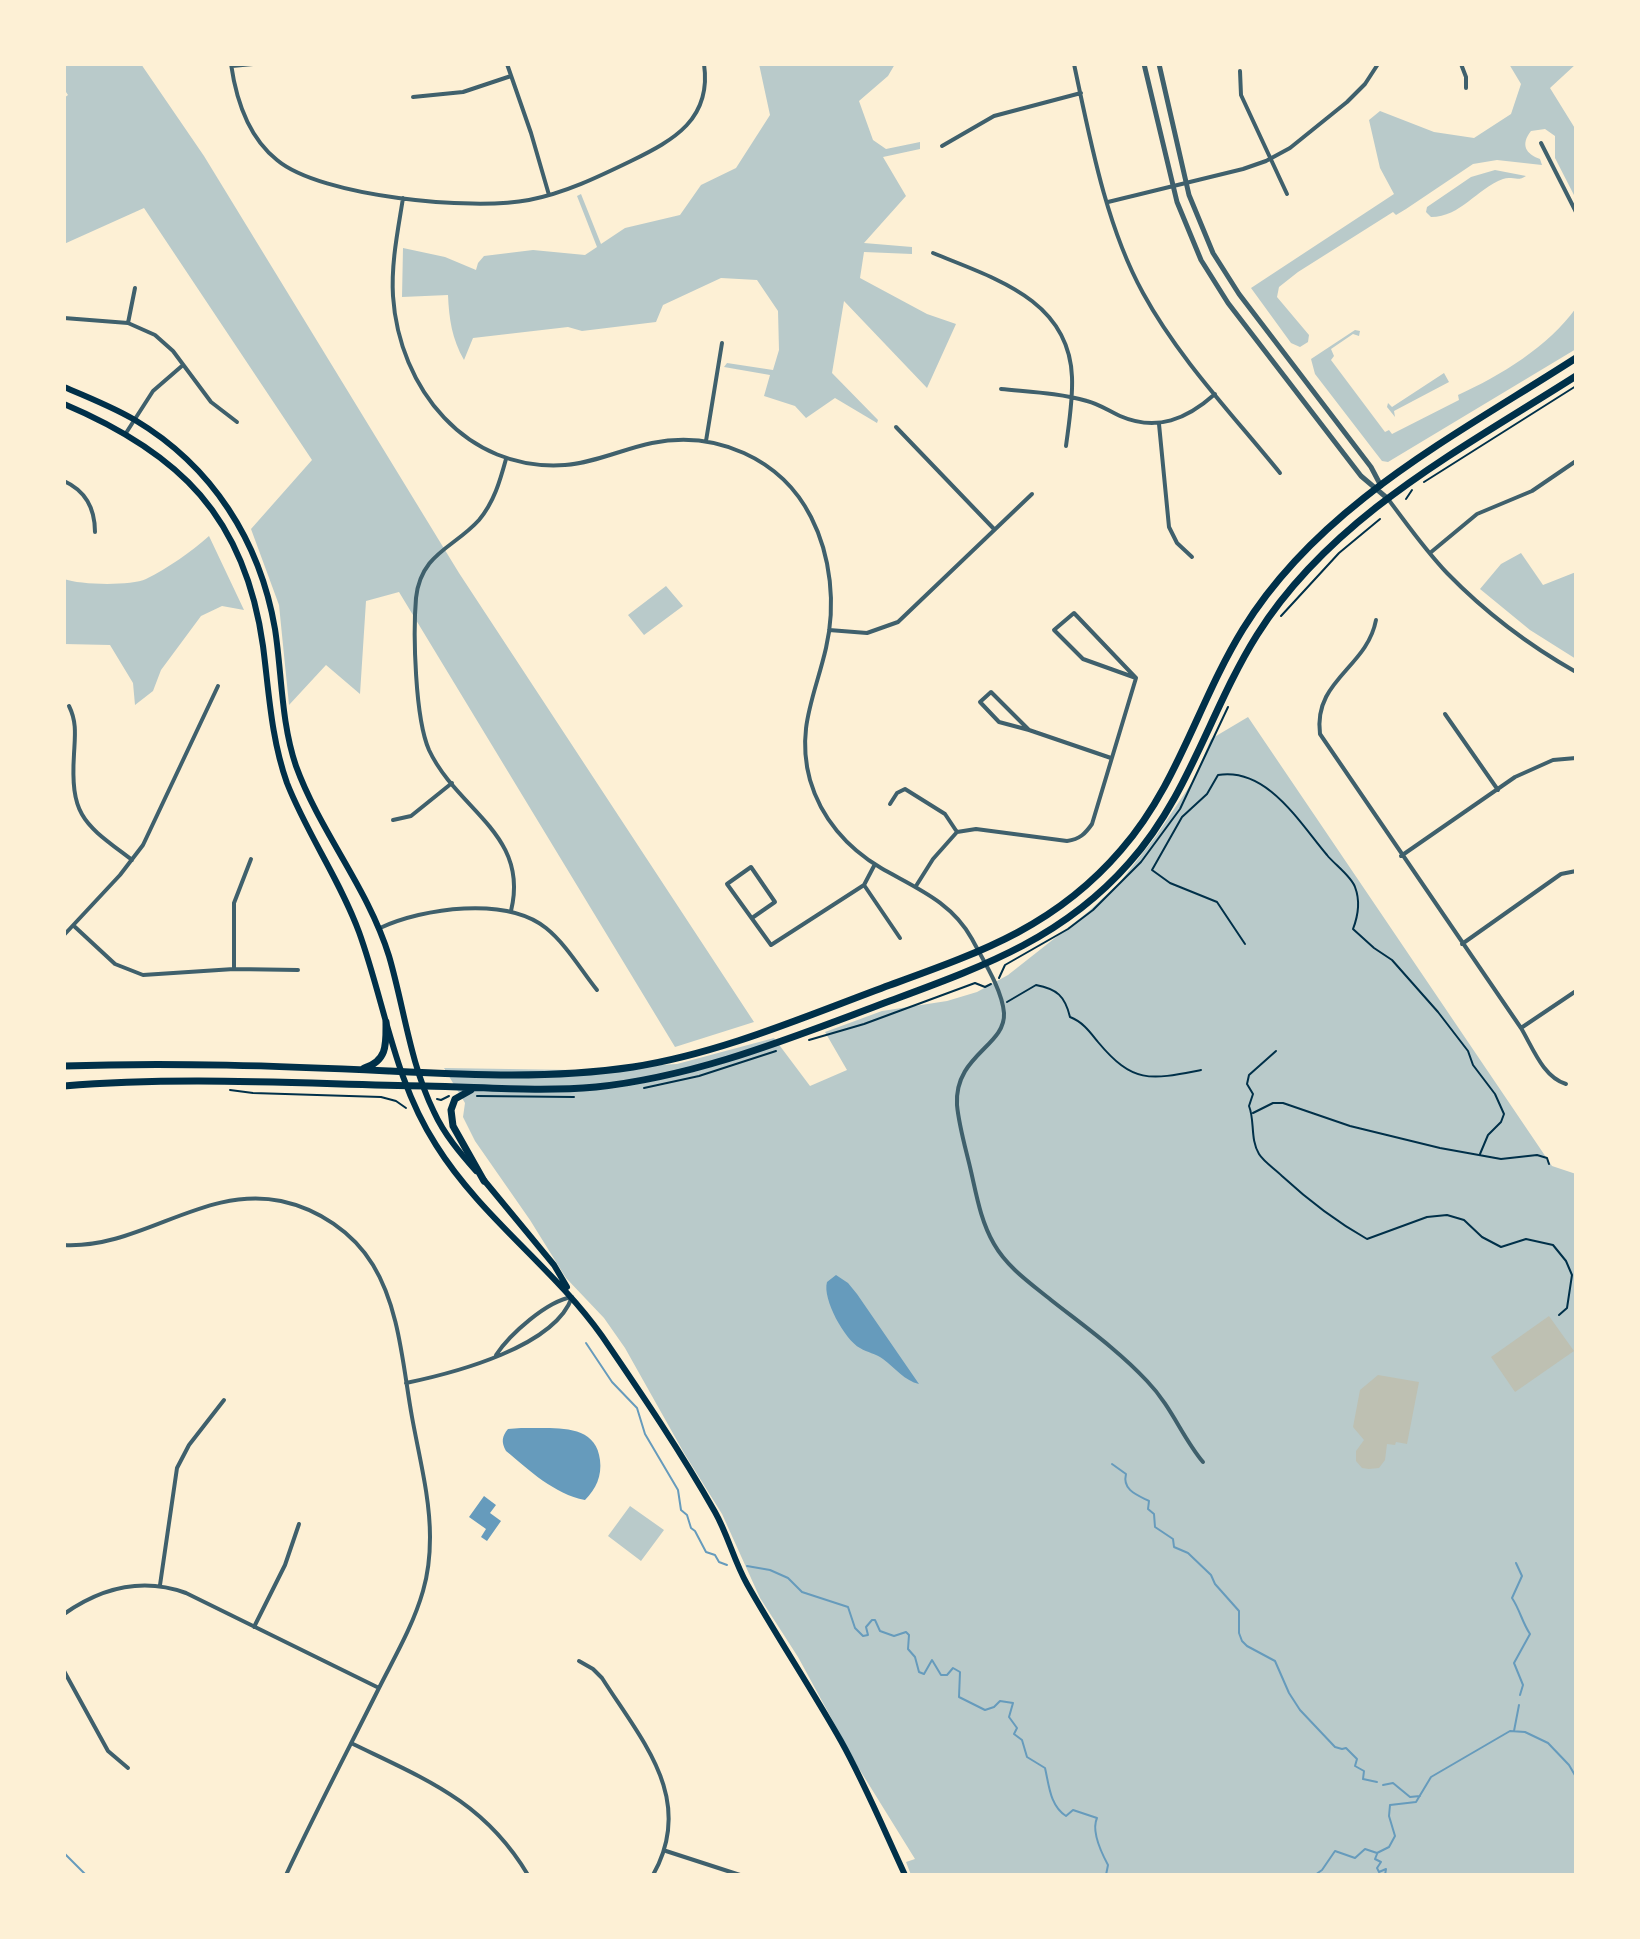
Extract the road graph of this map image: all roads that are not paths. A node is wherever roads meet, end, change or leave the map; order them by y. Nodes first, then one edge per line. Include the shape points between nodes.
1 (253, 64) edge
2 (507, 64) edge
3 (704, 64) edge
4 (1074, 64) edge
5 (1144, 64) edge
6 (1159, 64) edge
7 (1378, 64) edge
8 (1461, 64) edge
9 (231, 65) edge
10 (1240, 71) dead end
11 (511, 76) junction
12 (1466, 88) dead end
13 (1081, 93) junction
14 (413, 97) dead end
15 (1541, 143) dead end
16 (942, 146) dead end
17 (1271, 158) junction
18 (1186, 183) junction
19 (1173, 187) junction
20 (1287, 194) dead end
21 (549, 195) junction
22 (403, 198) junction
23 (1108, 202) junction
24 (1576, 212) edge
25 (933, 253) dead end
26 (135, 288) dead end
27 (64, 318) edge
28 (128, 323) junction
29 (722, 343) dead end
30 (1576, 358) edge
31 (184, 365) junction
32 (1576, 376) edge
33 (64, 387) edge
34 (1001, 389) dead end
35 (1215, 394) junction
36 (1071, 397) junction
37 (64, 404) edge
38 (133, 419) junction
39 (237, 422) dead end
40 (1159, 424) junction
41 (896, 427) dead end
42 (126, 433) junction
43 (706, 441) junction
44 (1066, 446) dead end
45 (506, 459) junction
46 (1576, 461) edge
47 (1280, 473) dead end
48 (64, 481) edge
49 (1377, 486) junction
50 (1032, 494) dead end
51 (1387, 498) junction
52 (995, 530) junction
53 (95, 532) dead end
54 (1430, 553) junction
55 (1192, 557) dead end
56 (1376, 620) dead end
57 (829, 630) junction
58 (1576, 672) edge
59 (1136, 678) junction
60 (218, 686) dead end
61 (69, 706) dead end
62 (285, 713) junction
63 (1445, 714) dead end
64 (270, 715) junction
65 (1029, 730) junction
66 (1111, 758) junction
67 (1576, 758) edge
68 (452, 783) junction
69 (1498, 790) junction
70 (890, 804) dead end
71 (393, 820) dead end
72 (957, 832) junction
73 (1401, 856) junction
74 (251, 859) dead end
75 (132, 860) junction
76 (875, 864) junction
77 (1576, 871) edge
78 (864, 885) junction
79 (916, 886) junction
80 (511, 911) junction
81 (752, 918) junction
82 (74, 926) junction
83 (378, 929) junction
84 (64, 935) edge
85 (900, 938) dead end
86 (1462, 944) junction
87 (978, 952) junction
88 (985, 965) junction
89 (234, 969) junction
90 (298, 970) dead end
91 (597, 990) dead end
92 (1576, 991) edge
93 (386, 1022) junction
94 (1521, 1028) junction
95 (64, 1066) edge
96 (354, 1070) junction
97 (400, 1072) junction
98 (419, 1073) junction
99 (1566, 1084) dead end
100 (64, 1086) edge
101 (406, 1086) junction
102 (423, 1086) junction
103 (477, 1089) junction
104 (484, 1181) junction
105 (64, 1245) edge
106 (572, 1297) junction
107 (496, 1355) junction
108 (406, 1383) junction
109 (224, 1400) dead end
110 (1203, 1462) dead end
111 (299, 1524) dead end
112 (160, 1585) junction
113 (64, 1614) edge
114 (254, 1627) junction
115 (579, 1661) dead end
116 (64, 1671) edge
117 (379, 1688) junction
118 (351, 1743) junction
119 (128, 1768) dead end
120 (666, 1851) junction
121 (286, 1875) edge
122 (528, 1875) edge
123 (653, 1875) edge
124 (740, 1875) edge
125 (905, 1875) edge

1 - 9 street
2 - 11 street
3 - 21 street via 701,101 679,134 595,178
4 - 13 street
5 - 19 street
6 - 18 street
7 - 17 street via 1347,102
8 - 12 street
9 - 22 street via 251,128 280,163 325,184
10 - 17 street via 1241,95
11 - 14 street via 463,92
11 - 21 street
13 - 16 street via 994,116
13 - 23 street
15 - 24 street
17 - 18 street
17 - 20 street
18 - 19 street
18 - 49 street via 1202,232 1223,269 1371,467
19 - 23 street
19 - 49 street via 1210,277 1352,465
21 - 22 street via 481,205
22 - 45 street via 393,283 406,359 445,421
23 - 35 street via 1142,292
25 - 36 street via 1010,285 1043,310 1066,349
26 - 28 street
27 - 28 street
28 - 31 street via 161,339
29 - 43 street
30 - 49 highway
31 - 38 street via 153,391
31 - 39 street via 211,402
32 - 51 highway
33 - 38 main road
34 - 36 street
35 - 40 street via 1190,414
35 - 47 street
36 - 40 street via 1130,420
36 - 44 street
37 - 42 main road
38 - 42 street
38 - 62 main road via 196,468 251,544 273,617
40 - 55 street via 1169,527
41 - 52 street
42 - 64 main road via 192,486 233,544 254,596
43 - 45 street via 666,441 565,465
43 - 57 street via 763,463 804,504 827,566
45 - 68 street via 486,510 434,557 417,593 420,720 430,752
46 - 54 street via 1532,491 1477,514
48 - 53 street via 90,503
49 - 51 street
49 - 87 highway via 1311,543 1262,602 1222,668 1163,791 1123,848 1060,906
50 - 52 street
51 - 54 street
51 - 88 highway via 1317,558 1271,614 1234,675 1172,805 1130,863 1056,927
52 - 57 street via 898,622 867,633
54 - 58 street via 1483,606
56 - 73 street via 1369,643 1320,707 1320,734
57 - 76 street via 806,718 806,764 833,827
59 - 59 street via 1083,659 1054,630 1074,613
59 - 66 street
60 - 75 street via 155,824
61 - 75 street via 76,726 72,781 77,807 92,828
62 - 64 main road
62 - 83 main road via 304,786
63 - 69 street
64 - 93 main road via 286,779 358,930
65 - 65 street via 991,692 980,702 999,722
65 - 66 street
66 - 72 street via 1092,824 1077,840 976,829
67 - 69 street via 1553,760
68 - 71 street via 411,816
68 - 80 street via 510,856 515,888
69 - 73 street
70 - 72 street via 905,789 945,814
72 - 79 street
73 - 86 street
74 - 89 street via 234,903
75 - 82 street
76 - 78 street
76 - 79 street
77 - 86 street via 1561,874
78 - 81 street via 771,945
78 - 85 street
79 - 87 street via 954,915
80 - 83 street via 431,911
80 - 91 street via 549,930
81 - 81 street via 727,884 751,867 775,902
82 - 84 street
82 - 89 street via 115,964 135,974
83 - 98 main road
86 - 94 street
87 - 88 street
87 - 98 highway via 673,1060 564,1074
88 - 103 highway via 685,1072 579,1088
88 - 110 street via 1004,1017 1000,1032 970,1062 957,1093 987,1230 1015,1271 1149,1382
89 - 90 street
92 - 94 street
93 - 96 highway via 382,1057
93 - 97 main road
94 - 99 street via 1546,1069
95 - 96 highway
96 - 97 highway
97 - 98 highway
97 - 101 main road
98 - 102 main road
100 - 101 highway via 195,1079
101 - 102 highway
101 - 106 main road via 449,1165
102 - 103 highway
102 - 104 main road via 448,1136
103 - 104 highway via 455,1099 451,1118
104 - 106 main road via 554,1265
105 - 108 street via 117,1239 223,1201 260,1198 301,1207 342,1230 374,1267 390,1302
106 - 107 street via 557,1299 505,1341
106 - 107 street via 567,1311 535,1337
106 - 125 main road via 714,1510 744,1580 841,1742
107 - 108 street
108 - 117 street via 429,1516 428,1564 415,1614
109 - 112 street via 177,1468
111 - 114 street
112 - 113 street via 113,1589
112 - 114 street
114 - 117 street
115 - 120 street via 602,1678 660,1773 670,1812
116 - 119 street via 108,1751
117 - 118 street
118 - 121 street
118 - 122 street via 460,1799 504,1840
120 - 123 street
120 - 124 street

